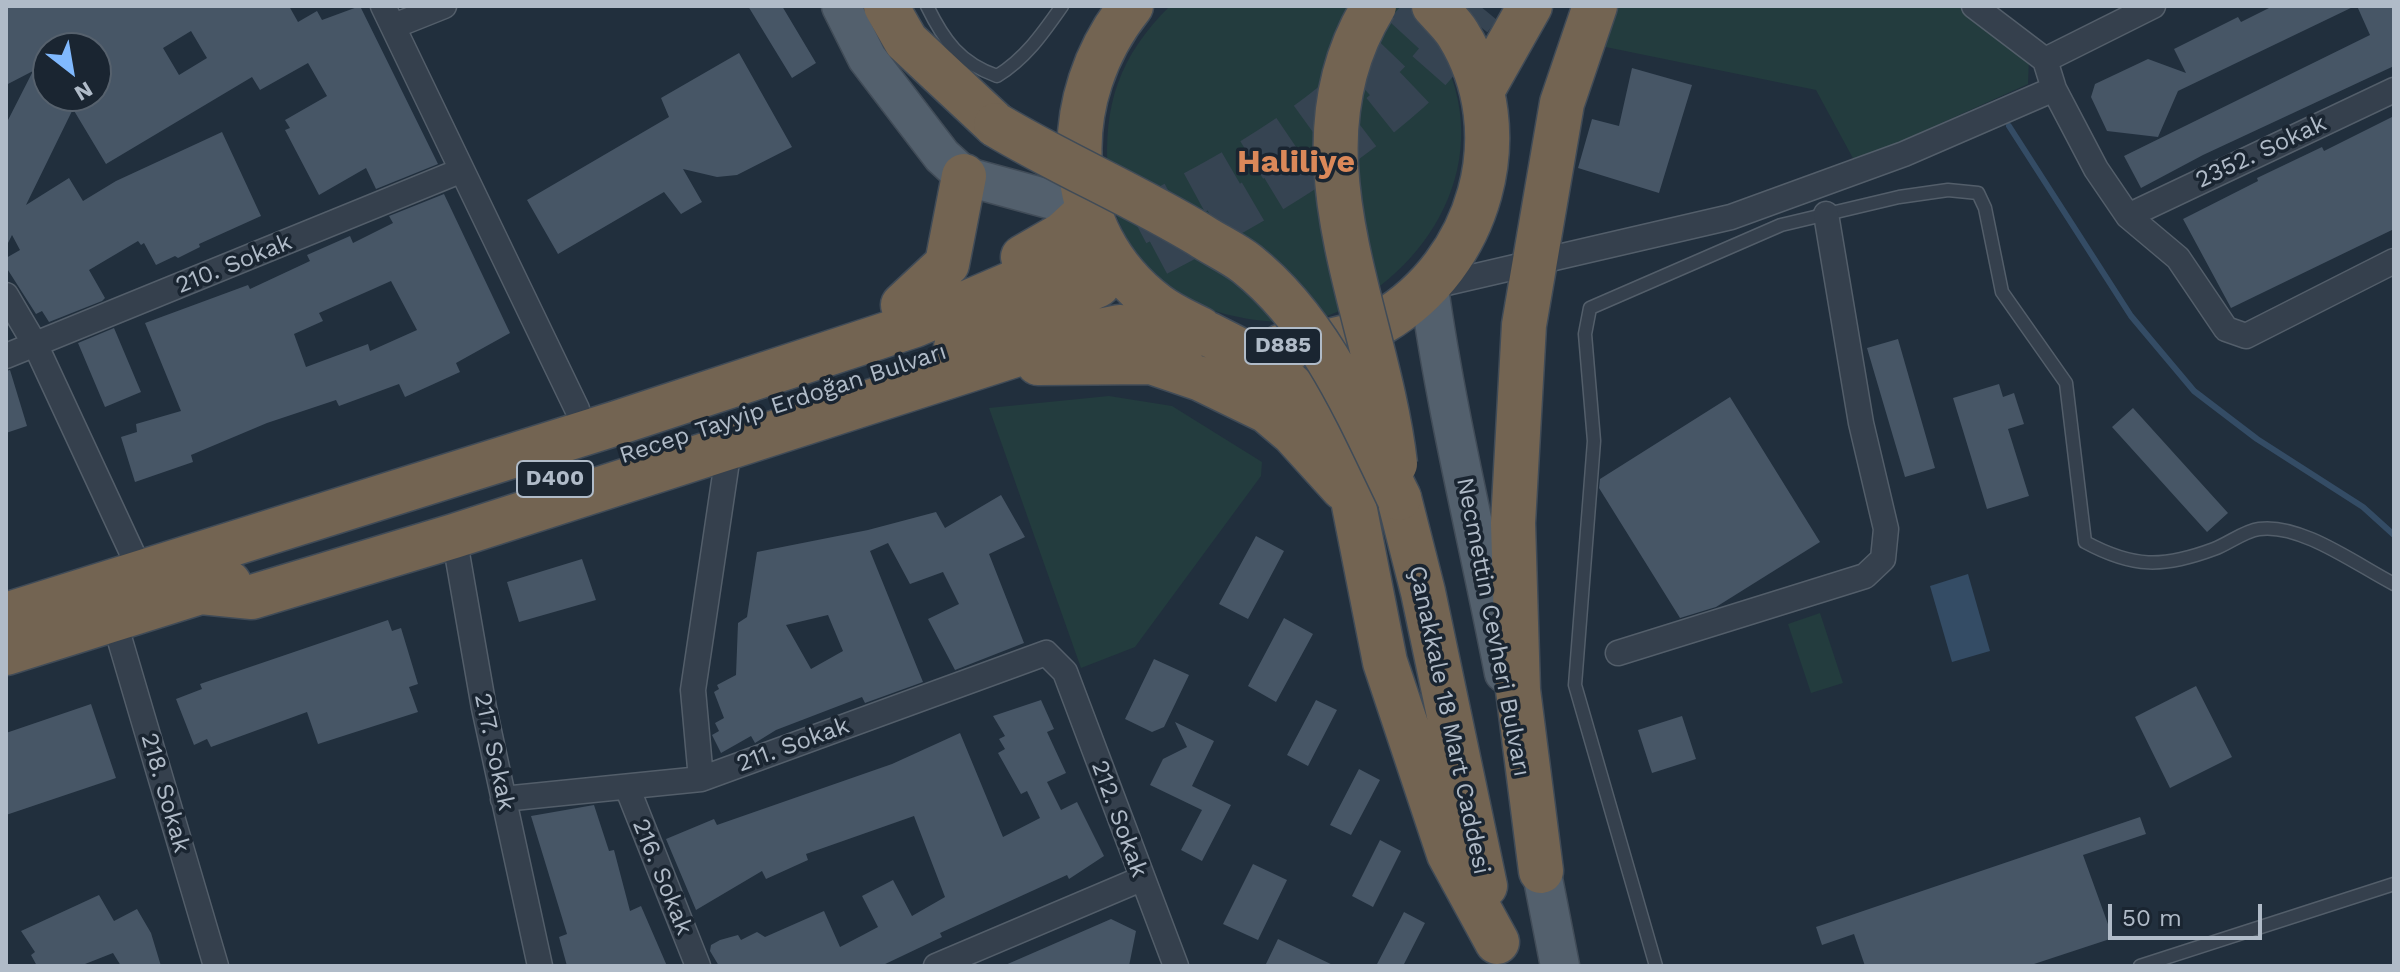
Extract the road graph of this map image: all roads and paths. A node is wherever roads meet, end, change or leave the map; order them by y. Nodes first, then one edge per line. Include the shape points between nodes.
1 (444, 6) edge
2 (841, 6) edge
3 (886, 6) edge
4 (927, 6) edge
5 (1062, 6) edge
6 (1130, 6) edge
7 (1374, 6) edge
8 (1434, 6) edge
9 (1530, 6) edge
10 (1595, 6) edge
11 (1974, 6) edge
12 (2148, 7) edge
13 (388, 16) edge
14 (2045, 60) junction
15 (2054, 89) junction
16 (2394, 90) edge
17 (1482, 91) junction
18 (460, 171) junction
19 (964, 176) junction
20 (1089, 210) junction
21 (1826, 214) junction
22 (2128, 216) junction
23 (2394, 261) edge
24 (1532, 264) junction
25 (1088, 270) tunnel mouth
26 (1429, 288) junction
27 (6, 295) edge
28 (903, 305) junction
29 (1208, 334) junction
30 (36, 346) junction
31 (6, 356) edge
32 (992, 363) junction
33 (577, 409) junction
34 (729, 448) junction
35 (1399, 498) junction
36 (1353, 500) junction
37 (454, 536) junction
38 (173, 575) junction
39 (2394, 584) edge
40 (6, 615) edge
41 (114, 620) junction
42 (6, 653) edge
43 (1618, 653) dead end
44 (1065, 672) joint
45 (701, 779) junction
46 (627, 787) junction
47 (503, 799) junction
48 (1541, 871) junction
49 (1141, 879) junction
50 (2394, 884) edge
51 (1500, 954) edge
52 (951, 963) edge
53 (216, 966) edge
54 (540, 966) edge
55 (698, 966) edge
56 (1176, 966) edge
57 (1560, 966) edge
58 (1656, 966) edge
59 (2142, 966) edge

1 - 13 street
2 - 19 main road via 867,58 942,156
3 - 35 highway, bridge via 906,41 996,125 1050,158 1139,198 1247,264 1284,302 1342,380
4 - 5 lane via 939,30 972,67 997,76 1015,65
6 - 20 highway, D885 via 1087,82 1079,125 1080,168
7 - 35 highway, bridge via 1346,58 1334,135 1338,200 1389,407
8 - 17 highway, D885 via 1458,34
9 - 17 highway
10 - 24 highway via 1562,103
11 - 14 street
12 - 14 street
13 - 18 street
14 - 15 street
15 - 22 street
15 - 24 street via 1904,154 1731,217
16 - 22 street, 2352. Sokak
17 - 26 highway, D885 via 1488,161 1469,230
18 - 30 street, 210. Sokak
18 - 33 street
19 - 20 main road
19 - 28 highway via 947,264
20 - 28 highway via 1063,234 1009,265
20 - 29 highway, D885 via 1116,262 1157,305
21 - 39 lane via 1936,192 1978,193 2002,292 2066,383 2085,542 2115,558 2156,565 2214,549 2259,529 2302,533
21 - 43 street via 1861,423 1886,529 1883,559 1865,576
21 - 58 lane via 1781,225 1590,308 1585,334 1594,441 1575,685
22 - 23 street via 2178,258 2226,329 2246,336
24 - 26 street
24 - 48 highway via 1513,523 1518,690
25 - 38 highway, Recep Tayyip Erdoğan Bulvarı / D400 via 980,339 458,511
26 - 29 highway, D885 via 1381,323 1325,343 1266,347
26 - 48 main road, Necmettin Cevheri Bulvarı via 1447,408 1475,524
27 - 30 street
28 - 33 highway
29 - 32 highway via 1119,327
29 - 36 highway via 1269,365 1326,419
30 - 31 street, 210. Sokak
30 - 38 street
32 - 34 highway
32 - 36 highway via 1151,362 1201,379 1267,411
33 - 38 highway via 231,519
34 - 37 highway
34 - 45 street via 693,690
35 - 51 highway, Çanakkale 18 Mart Caddesi
36 - 51 highway via 1385,662 1449,854
37 - 38 highway via 252,597
37 - 47 street, 217. Sokak
38 - 40 highway, Recep Tayyip Erdoğan Bulvarı / D400
38 - 41 highway, Recep Tayyip Erdoğan Bulvarı / D400
41 - 42 highway, Recep Tayyip Erdoğan Bulvarı / D400
41 - 53 street, 218. Sokak
44 - 45 street, 211. Sokak via 1046,653
44 - 49 street, 212. Sokak
45 - 46 street, 211. Sokak
46 - 47 street, 211. Sokak
46 - 55 street, 216. Sokak
47 - 54 street, 217. Sokak
48 - 57 main road, Necmettin Cevheri Bulvarı
49 - 52 street
49 - 56 street, 212. Sokak
50 - 59 lane

